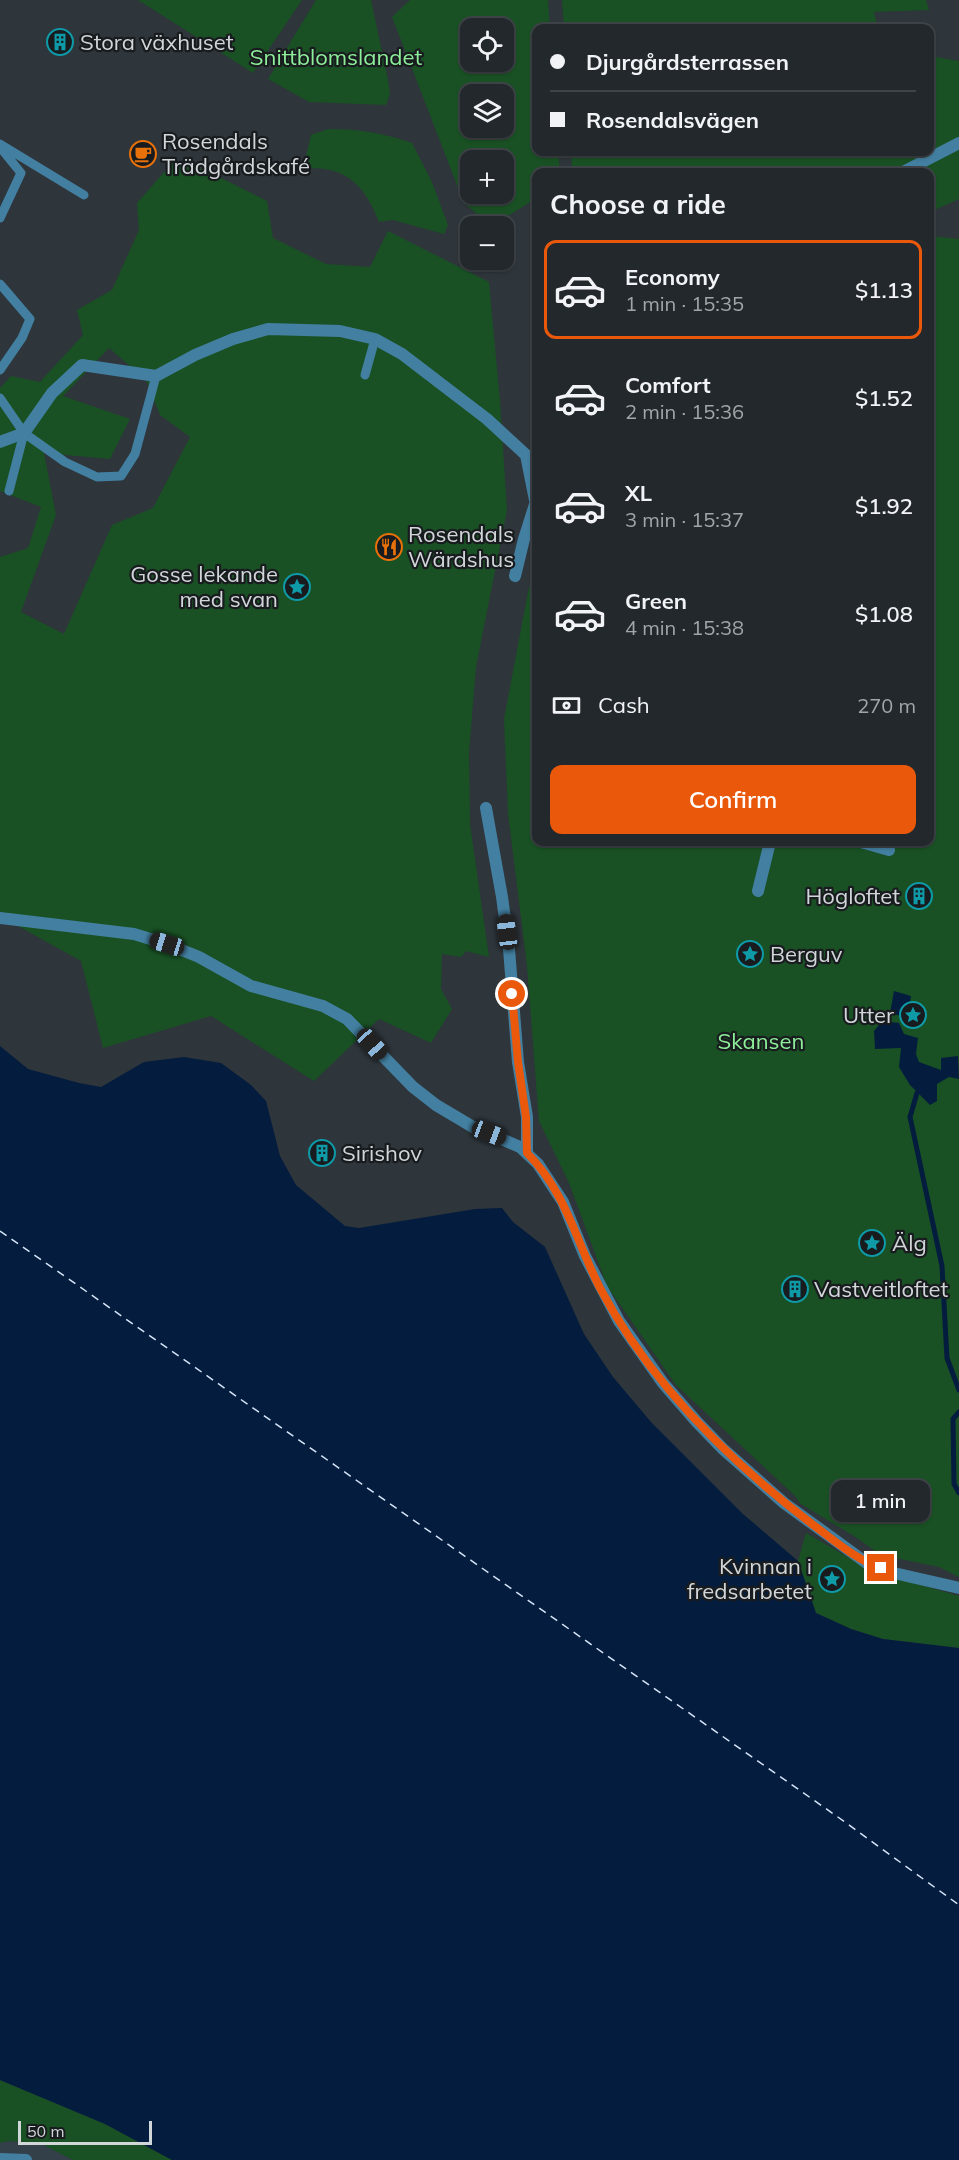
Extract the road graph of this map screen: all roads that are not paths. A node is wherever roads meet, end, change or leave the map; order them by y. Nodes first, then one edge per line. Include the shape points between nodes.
1 (959, 143) edge
2 (0, 146) edge
3 (934, 156) edge
4 (934, 156) edge
5 (911, 168) edge
6 (84, 195) dead end
7 (0, 218) edge
8 (0, 284) edge
9 (375, 339) junction
10 (0, 370) edge
11 (365, 375) dead end
12 (156, 376) junction
13 (0, 398) edge
14 (24, 433) junction
15 (0, 442) edge
16 (532, 481) edge
17 (9, 491) dead end
18 (532, 514) edge
19 (515, 576) dead end
20 (486, 808) dead end
21 (769, 846) edge
22 (875, 846) edge
23 (889, 850) dead end
24 (758, 891) dead end
25 (0, 918) edge
26 (527, 1153) junction
27 (959, 1588) edge
28 (0, 2159) edge
29 (26, 2160) edge

1 - 4 street
2 - 6 lane
2 - 7 lane via 21,173
3 - 5 street
8 - 10 lane via 30,318 22,338
9 - 11 lane
9 - 12 street via 340,332 268,330 233,339
9 - 16 street via 402,354 487,419 526,455
12 - 14 street via 82,365 52,393
12 - 14 lane via 135,454 121,476 98,477 65,462
13 - 14 lane
14 - 15 street
14 - 17 lane
18 - 19 street
20 - 26 street via 507,939
21 - 24 street
22 - 23 street
25 - 26 street via 134,934 200,957 252,986 328,1008 347,1018 396,1071 436,1105
26 - 27 street via 556,1189 619,1321 663,1383 723,1449 784,1503 868,1564
28 - 29 street

